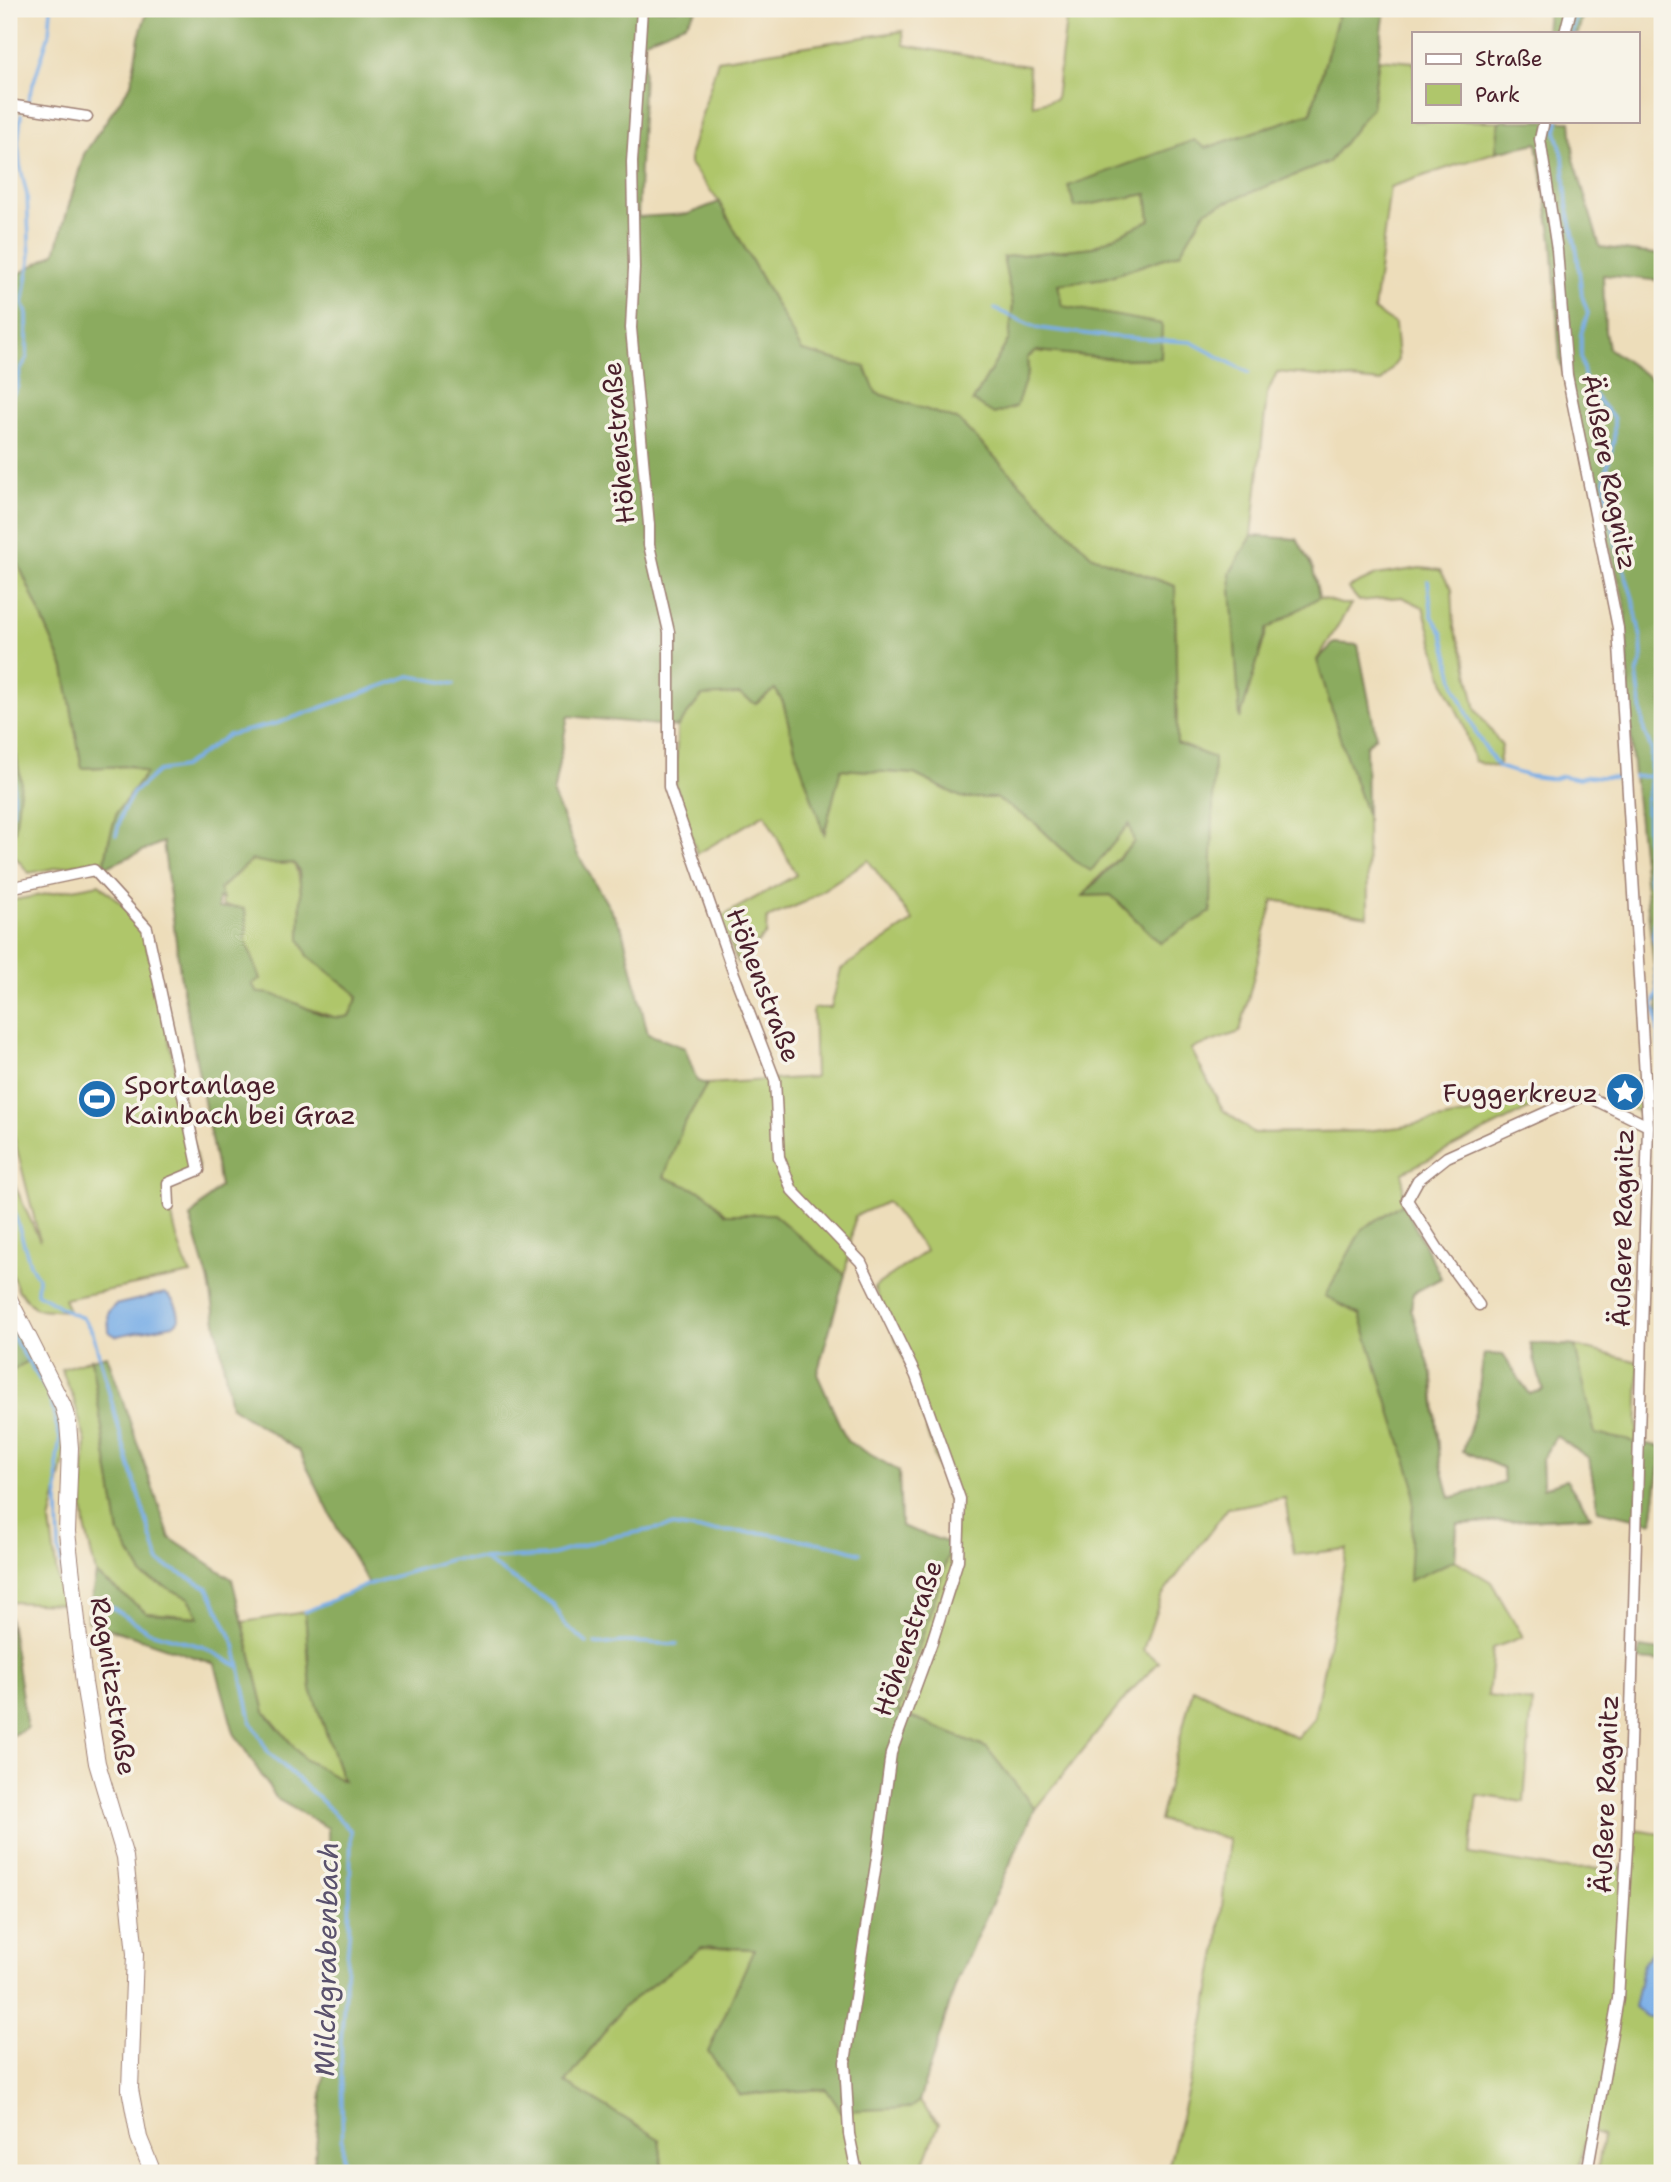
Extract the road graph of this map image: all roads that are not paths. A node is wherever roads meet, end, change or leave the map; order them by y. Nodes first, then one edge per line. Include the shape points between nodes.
1 (642, 9) edge
2 (1571, 9) edge
3 (1565, 32) edge
4 (9, 105) edge
5 (87, 117) dead end
6 (1544, 122) edge
7 (9, 888) edge
8 (1648, 1126) junction
9 (169, 1205) dead end
10 (9, 1298) edge
11 (1479, 1305) dead end
12 (153, 2173) edge
13 (857, 2173) edge
14 (1587, 2173) edge

1 - 13 street, Höhenstraße via 632,162 631,328 649,545 669,632 668,787 775,1080 779,1157 792,1190 862,1262 916,1377 960,1499 958,1560 891,1752 845,2062 849,2134
2 - 3 street
4 - 5 street
6 - 8 street, Äußere Ragnitz via 1540,139 1557,250 1567,375 1618,628
7 - 9 street via 94,870 148,928 199,1170 168,1182
8 - 11 street via 1585,1095 1447,1157 1418,1180 1407,1200
8 - 14 street, Äußere Ragnitz via 1626,1862 1618,1999
10 - 12 main road, Ragnitzstraße via 64,1406 68,1423 67,1532 76,1617 97,1763 125,1857 135,1954 130,2089 139,2138

